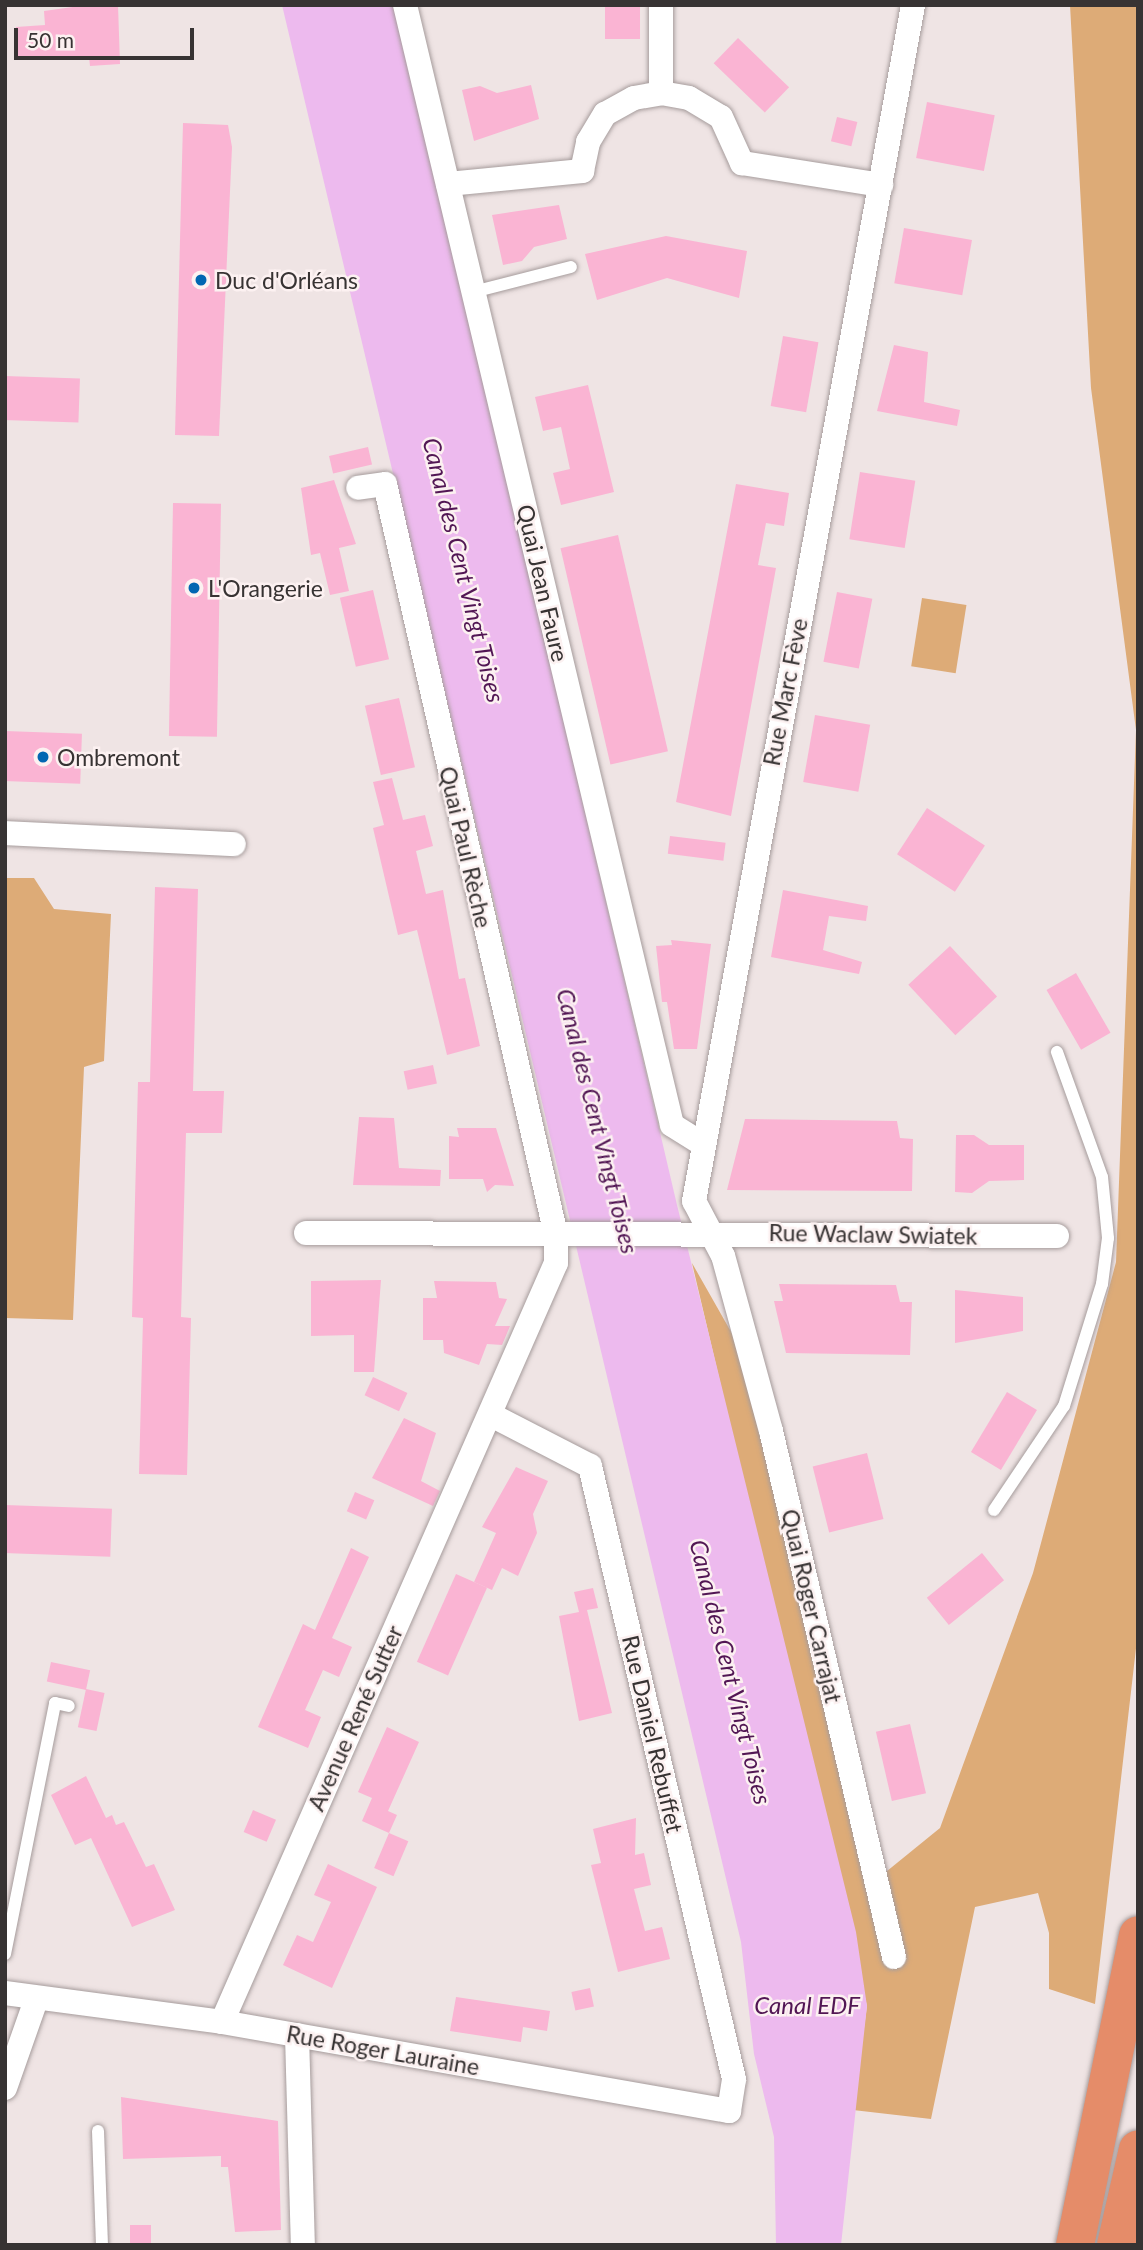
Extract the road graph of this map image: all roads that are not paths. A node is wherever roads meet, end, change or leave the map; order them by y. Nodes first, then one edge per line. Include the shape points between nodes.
1 (405, 5) edge
2 (661, 5) edge
3 (913, 5) edge
4 (662, 93) junction
5 (448, 184) junction
6 (881, 185) junction
7 (571, 267) dead end
8 (474, 292) junction
9 (358, 488) dead end
10 (5, 833) edge
11 (234, 844) dead end
12 (1057, 1052) dead end
13 (702, 1144) junction
14 (694, 1201) joint
15 (701, 1232) junction
16 (306, 1233) dead end
17 (563, 1235) junction
18 (1057, 1236) dead end
19 (491, 1415) junction
20 (994, 1510) dead end
21 (69, 1706) dead end
22 (1138, 1935) edge
23 (5, 1954) edge
24 (894, 1957) dead end
25 (5, 1993) edge
26 (36, 2000) junction
27 (222, 2022) junction
28 (297, 2035) junction
29 (5, 2088) edge
30 (729, 2111) joint
31 (98, 2131) dead end
32 (1138, 2148) edge
33 (102, 2245) edge
34 (303, 2245) edge
35 (1074, 2245) edge
36 (1116, 2245) edge

1 - 5 street, Quai Jean Faure
2 - 4 street
3 - 6 street, Rue Marc Fève
4 - 5 street via 634,97 605,114 588,142 582,171
4 - 6 street via 689,98 721,117 743,163
5 - 8 street, Quai Jean Faure
6 - 13 street, Rue Marc Fève
7 - 8 lane
8 - 13 street, Quai Jean Faure via 672,1125
9 - 17 street, Quai Paul Rèche via 385,484
10 - 11 street
12 - 20 lane via 1102,1177 1108,1238 1102,1284 1064,1406
13 - 14 street, Rue Marc Fève
14 - 15 street, Quai Roger Carrajat
15 - 17 street, Rue Waclaw Swiatek
15 - 18 street, Rue Waclaw Swiatek
15 - 24 street, Quai Roger Carrajat via 723,1256 771,1431
16 - 17 street, Rue Waclaw Swiatek
17 - 19 street, Avenue René Sutter via 556,1263
19 - 27 street, Avenue René Sutter
19 - 30 street, Rue Daniel Rebuffet via 590,1466 734,2079
21 - 23 lane via 55,1703
22 - 35 highway
25 - 26 street, Rue Roger Lauraine
26 - 27 street, Rue Roger Lauraine
26 - 29 street
27 - 28 street, Rue Roger Lauraine
28 - 30 street, Rue Roger Lauraine
28 - 34 street
31 - 33 lane
32 - 36 highway

